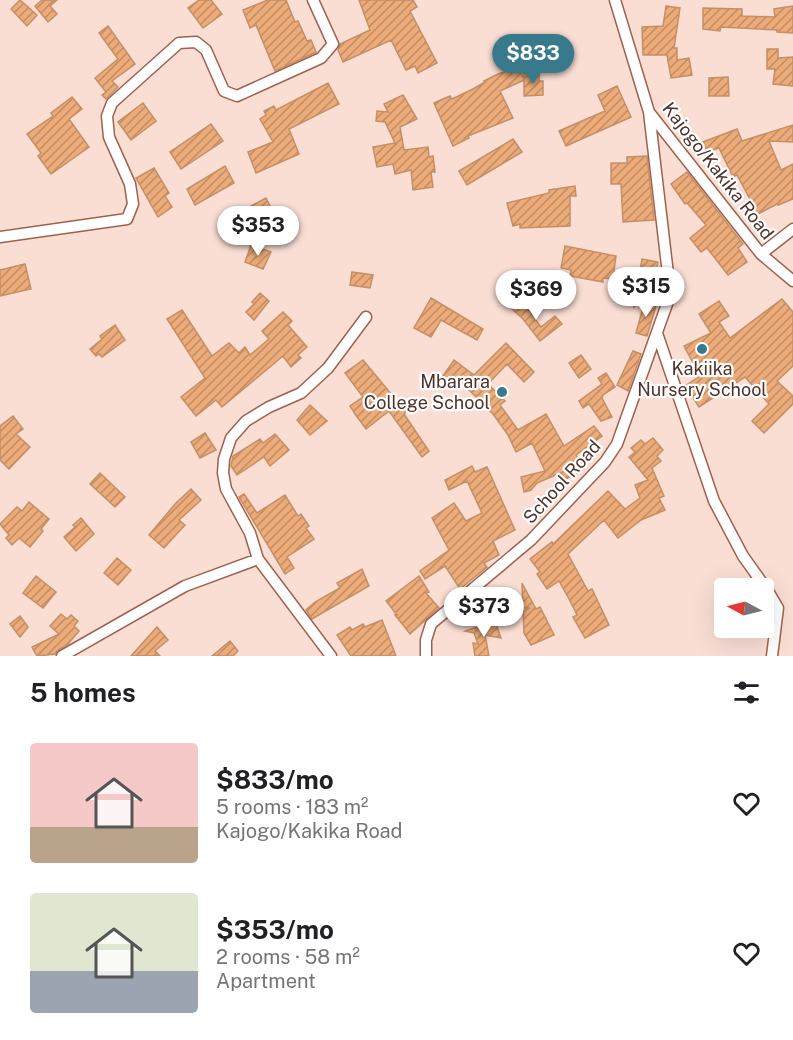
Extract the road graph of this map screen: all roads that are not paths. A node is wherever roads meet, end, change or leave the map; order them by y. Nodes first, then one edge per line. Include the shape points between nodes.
1 (313, 0) edge
2 (615, 0) edge
3 (650, 112) junction
4 (793, 229) edge
5 (0, 237) edge
6 (761, 254) junction
7 (793, 281) edge
8 (366, 317) dead end
9 (657, 333) junction
10 (258, 559) junction
11 (62, 656) edge
12 (331, 656) edge
13 (426, 656) edge
14 (772, 656) edge

1 - 5 street via 333,44 321,58 237,96 225,91 206,50 196,42 179,43 112,103 107,116 109,137 130,184 133,204 127,219
2 - 3 street, Kajogo/Kakika Road
3 - 6 street, Kajogo/Kakika Road
3 - 9 street, School Road via 668,274 667,304
4 - 6 street
6 - 7 street, Kajogo/Kakika Road
8 - 10 street via 328,368 301,393 269,406 246,421 231,438 224,459 226,489 250,533
9 - 13 street, School Road via 617,444 605,462 531,540 431,624
9 - 14 street via 714,501 777,608
10 - 11 street via 185,586
10 - 12 street

